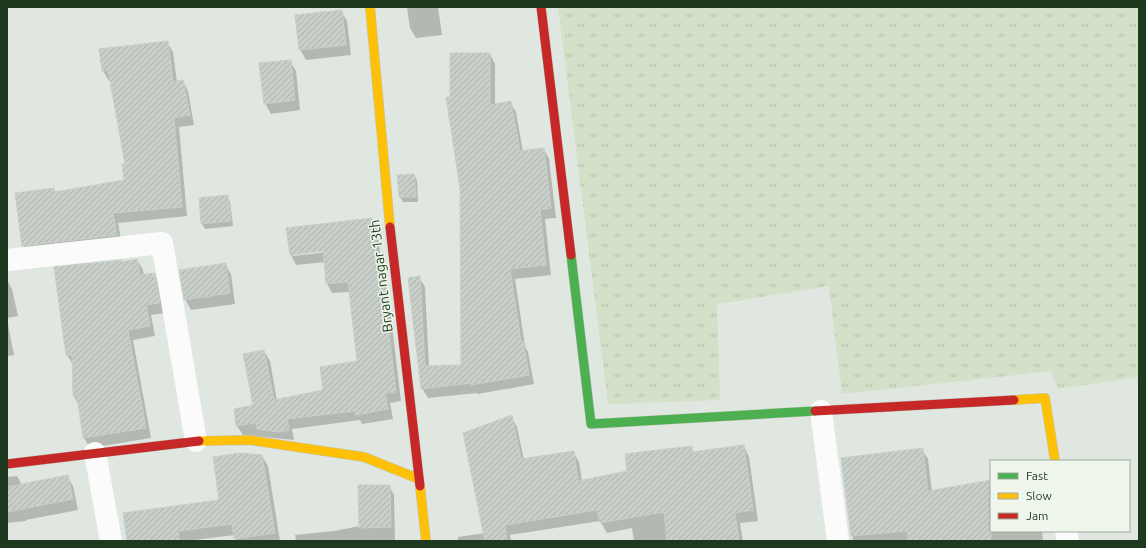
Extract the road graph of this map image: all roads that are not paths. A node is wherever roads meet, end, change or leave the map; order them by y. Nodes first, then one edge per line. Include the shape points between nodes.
1 (370, 7) edge
2 (541, 7) edge
3 (7, 260) edge
4 (821, 411) junction
5 (196, 441) junction
6 (95, 453) junction
7 (1055, 460) edge
8 (7, 464) edge
9 (419, 479) junction
10 (111, 541) edge
11 (426, 541) edge
12 (838, 541) edge

1 - 9 street, Bryant nagar 13th via 386,195
2 - 4 street via 591,424
3 - 5 street via 162,243
4 - 7 street via 1045,398
4 - 12 street
5 - 6 street
5 - 9 street via 249,440 364,457
6 - 8 street
6 - 10 street
9 - 11 street, Bryant nagar 13th

